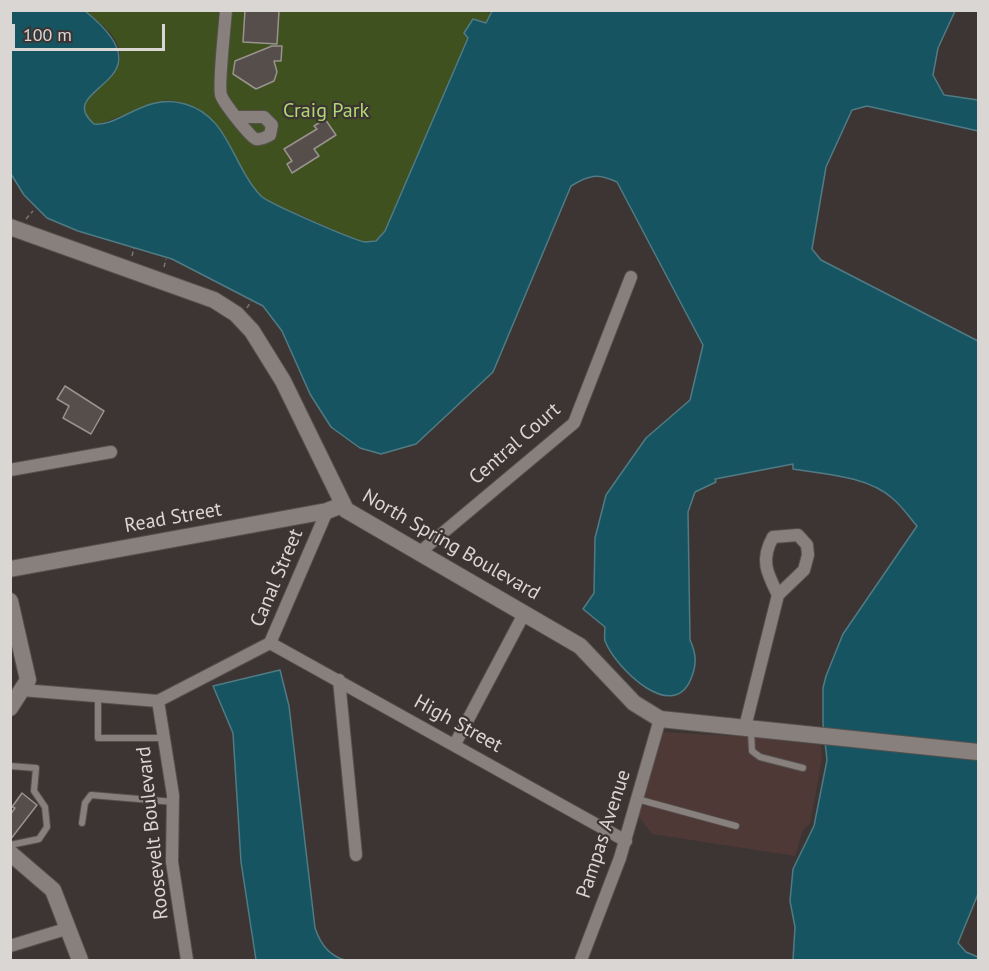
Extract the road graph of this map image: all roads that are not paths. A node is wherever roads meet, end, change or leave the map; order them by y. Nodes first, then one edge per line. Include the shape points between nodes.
1 (225, 10) edge
2 (237, 117) dead end
3 (10, 227) edge
4 (631, 277) dead end
5 (111, 452) dead end
6 (10, 470) edge
7 (334, 508) junction
8 (420, 552) junction
9 (10, 569) edge
10 (778, 595) junction
11 (10, 601) edge
12 (525, 612) junction
13 (270, 643) junction
14 (339, 680) junction
15 (19, 686) edge
16 (98, 697) junction
17 (158, 701) junction
18 (10, 708) edge
19 (660, 718) junction
20 (748, 727) junction
21 (164, 738) junction
22 (455, 744) junction
23 (978, 752) edge
24 (10, 766) edge
25 (803, 768) dead end
26 (638, 799) junction
27 (174, 802) junction
28 (82, 823) dead end
29 (736, 826) dead end
30 (626, 841) junction
31 (10, 845) edge
32 (10, 853) edge
33 (356, 855) dead end
34 (69, 928) junction
35 (10, 946) edge
36 (80, 960) edge
37 (187, 960) edge
38 (581, 960) edge

1 - 2 street via 221,94
3 - 7 street, North Spring Boulevard via 214,300 236,314 252,331 283,381
4 - 8 street, Central Court via 574,423
5 - 6 street
7 - 8 street, North Spring Boulevard
7 - 9 street, Read Street
7 - 13 street, Canal Street
8 - 12 street, North Spring Boulevard
10 - 10 street via 804,570 807,545 798,535 773,537 766,550 764,564
10 - 20 street
11 - 15 street via 28,676
12 - 19 street, North Spring Boulevard via 580,646 634,703
12 - 22 street
13 - 14 street, High Street
13 - 17 street, Canal Street
14 - 22 street, High Street
14 - 33 street
15 - 16 street
15 - 18 street
16 - 17 street
16 - 21 lane via 98,738
17 - 21 street, Roosevelt Boulevard
19 - 20 street, North Spring Boulevard
19 - 26 street, Pampas Avenue
20 - 23 street, North Spring Boulevard
20 - 25 lane via 753,752
21 - 27 street, Roosevelt Boulevard
22 - 30 street, High Street
24 - 31 lane via 36,768 34,791 45,807 47,827 39,839
26 - 29 lane
26 - 30 street, Pampas Avenue
27 - 28 lane via 91,795 85,803
27 - 37 street, Roosevelt Boulevard via 172,862
30 - 38 street, Pampas Avenue
32 - 34 street via 53,890
34 - 35 street
34 - 36 street

